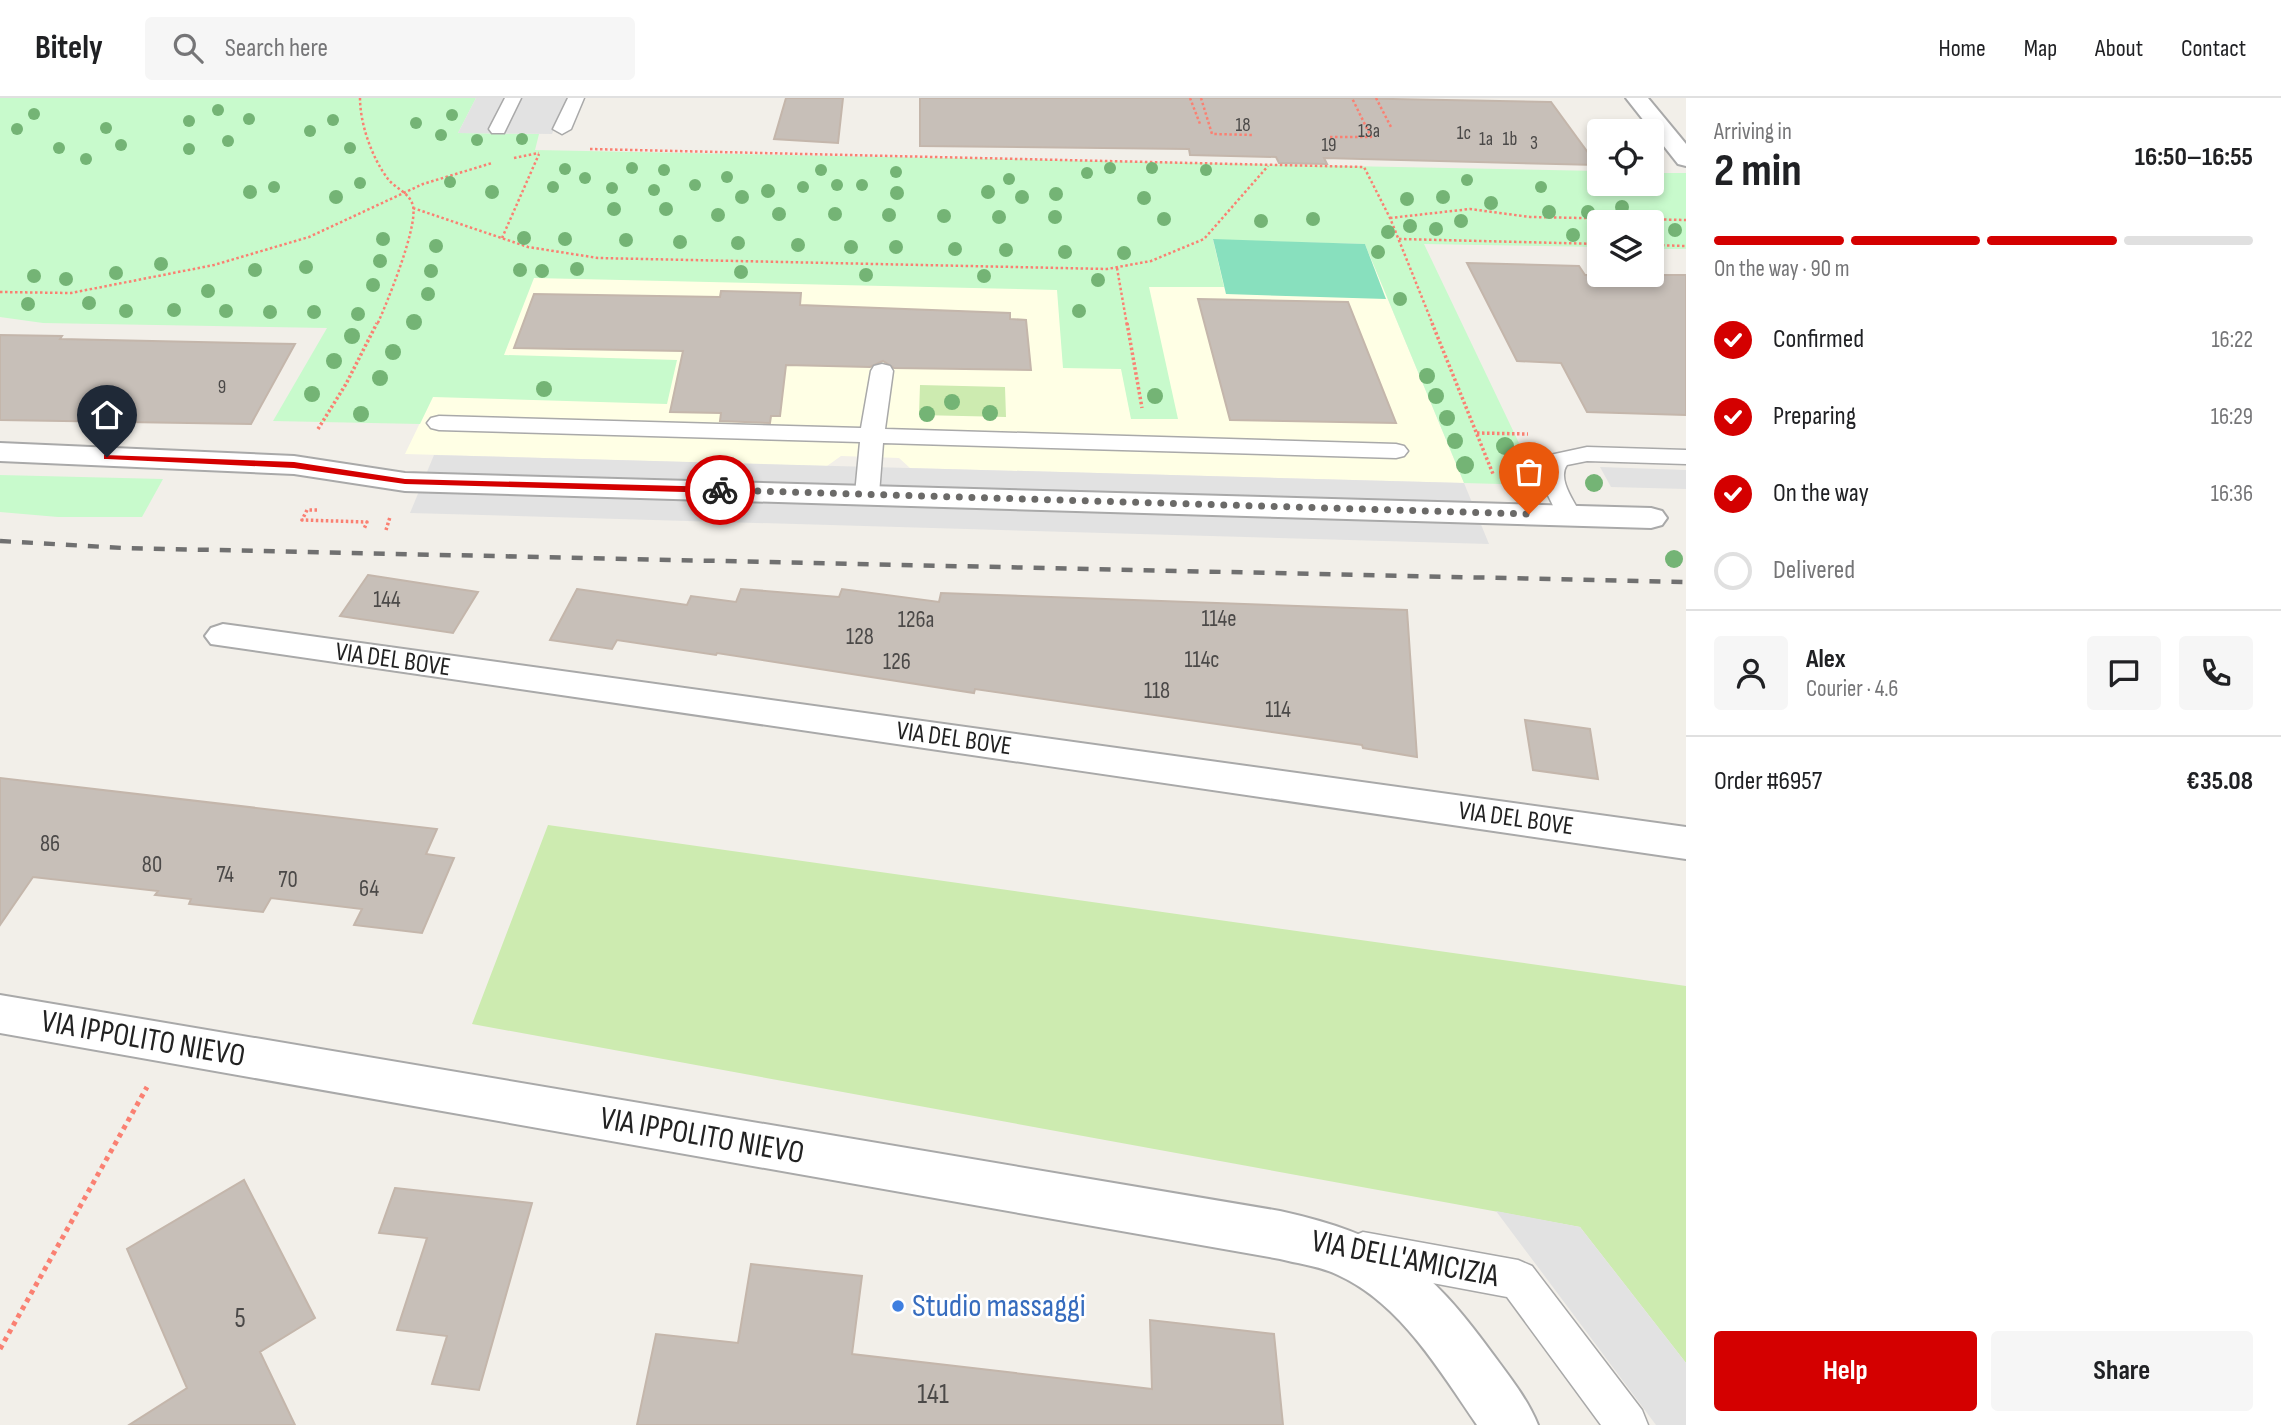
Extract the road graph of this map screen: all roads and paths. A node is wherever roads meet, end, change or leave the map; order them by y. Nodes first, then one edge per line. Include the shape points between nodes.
1 (360, 98) edge
2 (513, 98) edge
3 (576, 98) edge
4 (1190, 98) edge
5 (1200, 98) edge
6 (1352, 98) edge
7 (1376, 98) edge
8 (1637, 98) edge
9 (1199, 124) dead end
10 (1391, 127) dead end
11 (498, 129) dead end
12 (562, 129) joint
13 (1253, 135) dead end
14 (1330, 137) dead end
15 (540, 153) junction
16 (511, 158) dead end
17 (1686, 159) edge
18 (498, 161) dead end
19 (1268, 165) junction
20 (403, 192) junction
21 (413, 208) junction
22 (1390, 218) junction
23 (1686, 220) edge
24 (502, 238) junction
25 (1399, 239) junction
26 (1587, 244) edge
27 (1664, 246) edge
28 (1686, 246) edge
29 (1117, 268) junction
30 (0, 292) edge
31 (882, 372) dead end
32 (439, 423) dead end
33 (872, 435) junction
34 (1148, 444) junction
35 (1396, 451) dead end
36 (0, 452) edge
37 (1686, 457) edge
38 (294, 465) junction
39 (867, 494) junction
40 (1509, 513) junction
41 (1569, 515) junction
42 (1651, 518) dead end
43 (223, 636) dead end
44 (1686, 843) edge
45 (0, 1014) edge
46 (172, 1044) junction
47 (1280, 1235) junction
48 (1395, 1283) joint
49 (0, 1349) edge
50 (1510, 1425) edge
51 (1627, 1425) edge

1 - 20 path via 367,135 387,178
2 - 11 lane
3 - 12 lane
4 - 9 path
5 - 13 path via 1212,134
6 - 14 path via 1371,137
7 - 10 path
8 - 17 street
12 - 15 path via 545,140
15 - 16 path
15 - 19 path via 566,148
15 - 24 path
18 - 20 path
19 - 22 path via 1364,167
19 - 29 path via 1204,239 1151,261
20 - 21 path
20 - 30 path via 318,234 188,271 71,293
21 - 24 path
21 - 38 path via 395,284 373,336
22 - 23 path via 1470,209 1530,217
22 - 25 path
24 - 29 path via 549,252 598,258
25 - 26 path
25 - 40 path
27 - 28 path
29 - 34 path
31 - 33 lane
32 - 33 lane
33 - 34 lane
33 - 39 lane
34 - 35 lane
36 - 38 street
37 - 41 lane via 1587,454 1553,461 1550,477
38 - 39 street via 405,482
39 - 40 street
40 - 41 street
41 - 42 street
43 - 44 street, VIA DEL BOVE
45 - 46 street, VIA IPPOLITO NIEVO
46 - 47 street, VIA IPPOLITO NIEVO
46 - 49 path
47 - 48 street, VIA IPPOLITO NIEVO via 1358,1258
47 - 51 lane, VIA DELL'AMICIZIA via 1518,1280
48 - 50 street, VIA DELL'AMICIZIA via 1435,1323

